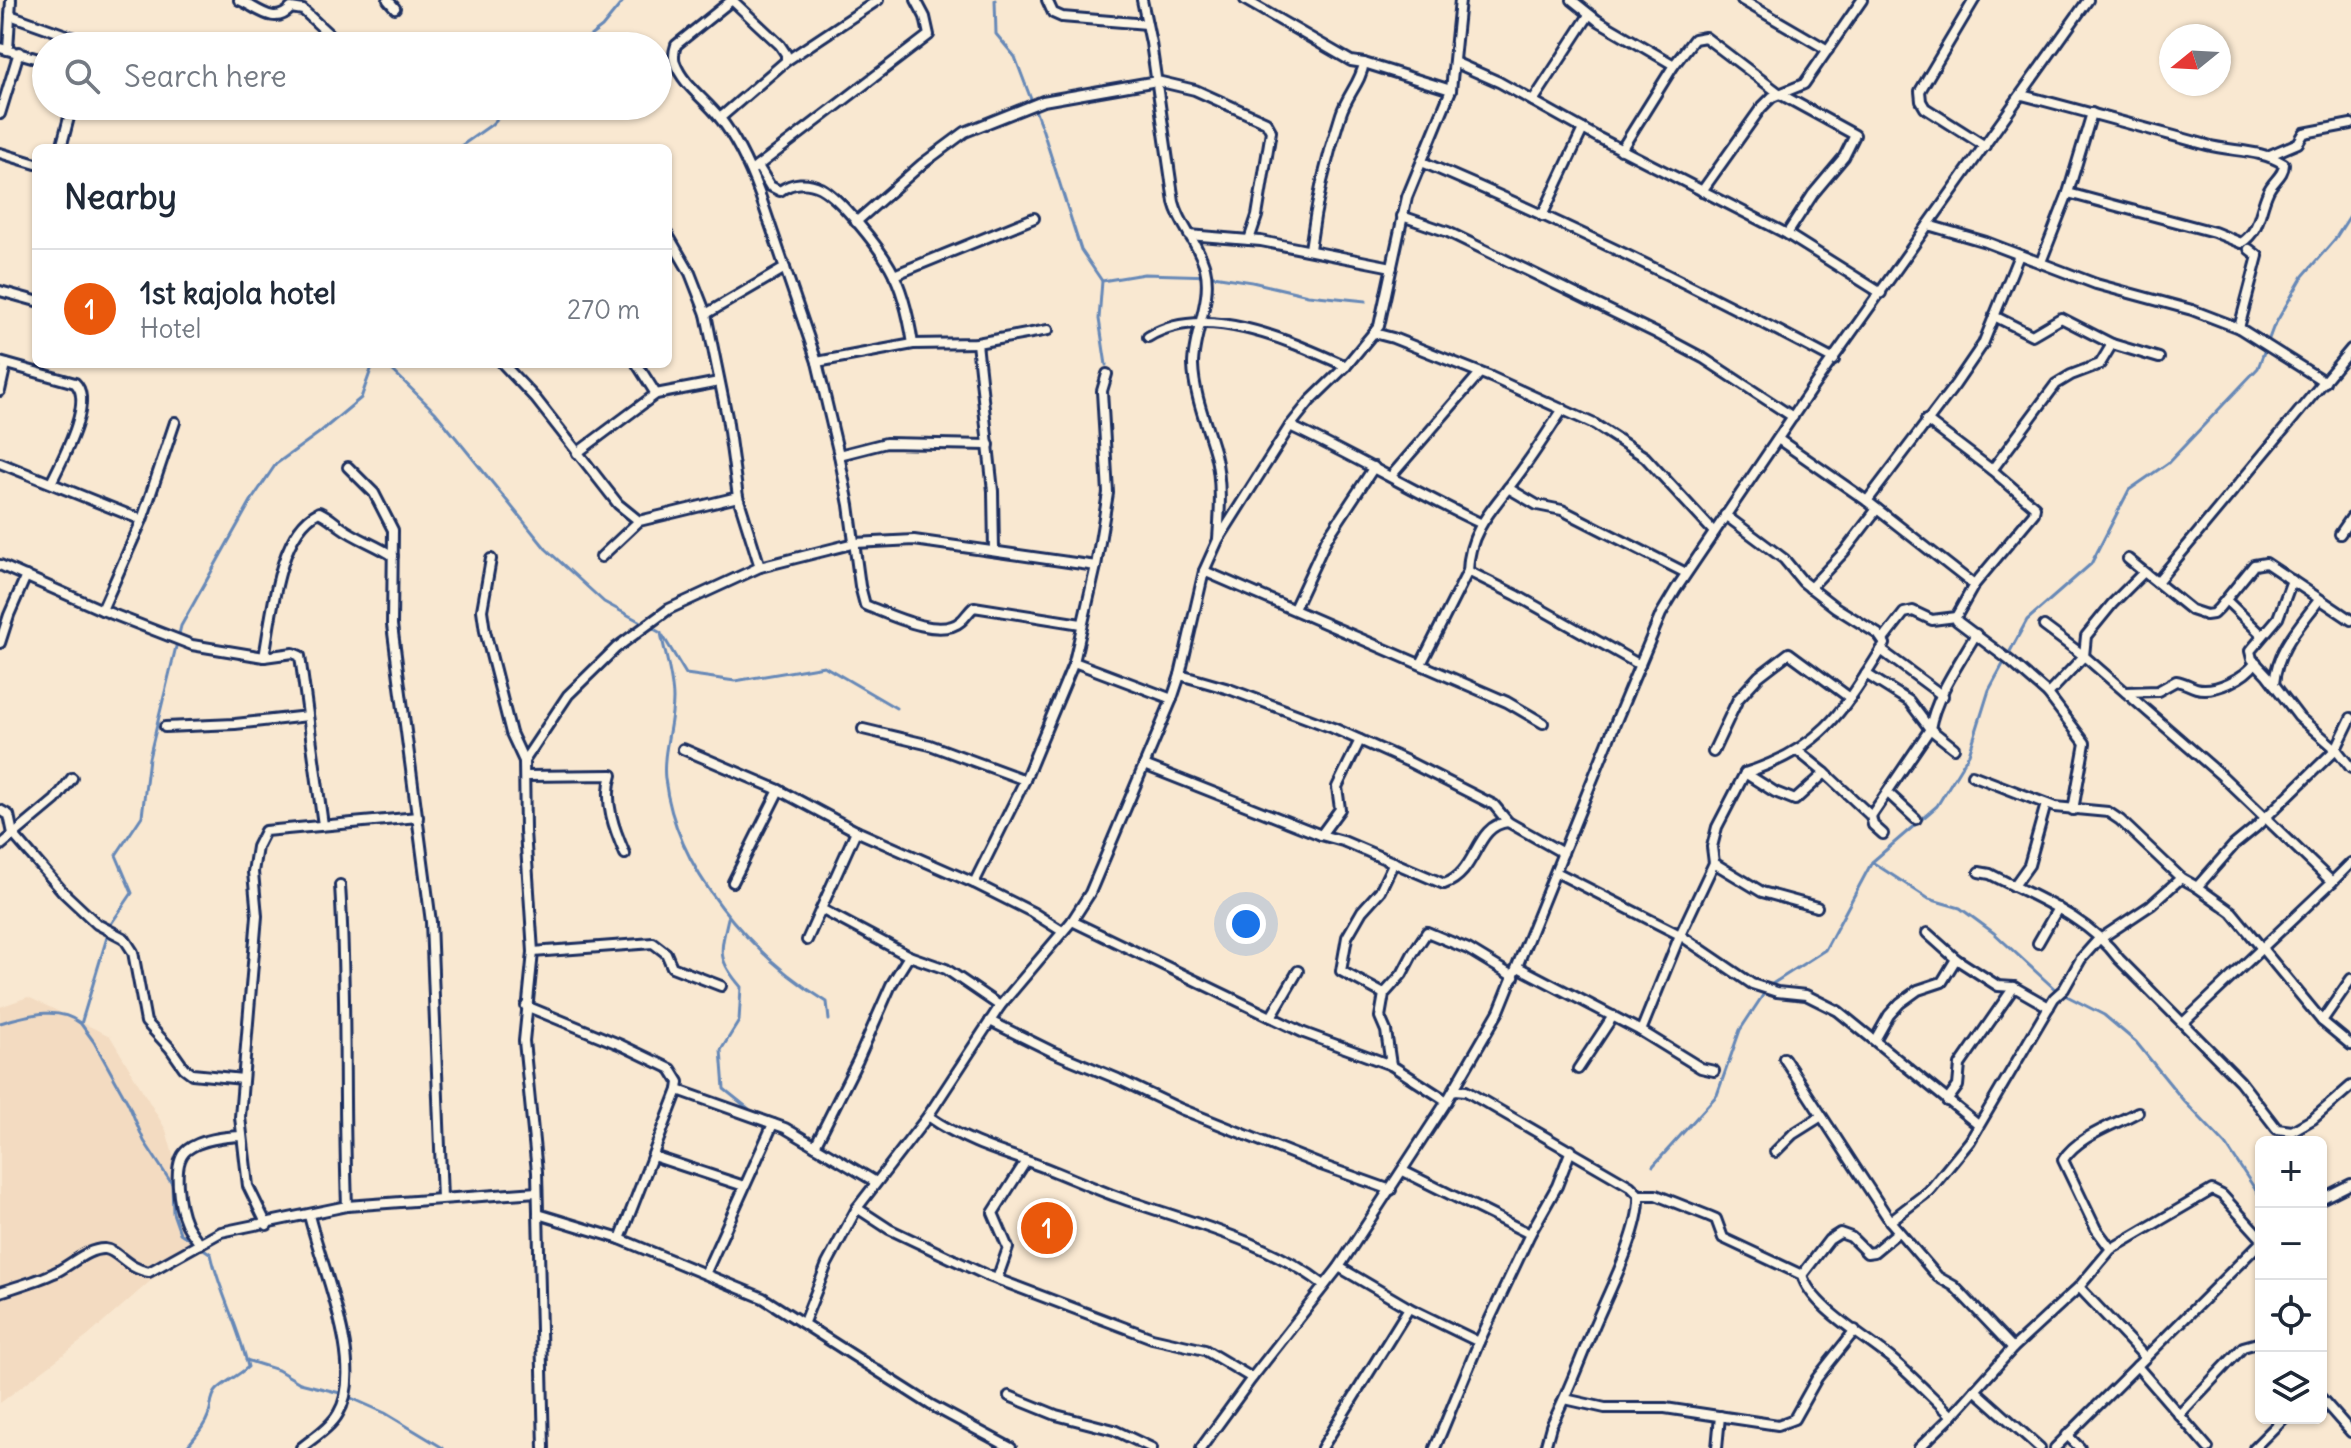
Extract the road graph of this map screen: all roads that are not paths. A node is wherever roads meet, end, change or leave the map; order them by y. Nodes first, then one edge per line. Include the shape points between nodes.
1 (11, 0) edge
2 (239, 0) edge
3 (388, 0) edge
4 (732, 0) edge
5 (878, 0) edge
6 (916, 0) edge
7 (1047, 0) edge
8 (1142, 0) edge
9 (1245, 0) edge
10 (1460, 0) edge
11 (1572, 0) edge
12 (1742, 0) edge
13 (1862, 0) edge
14 (1974, 0) edge
15 (2088, 0) edge
16 (395, 8) dead end
17 (10, 15) junction
18 (1589, 15) junction
19 (1147, 24) junction
20 (58, 32) edge
21 (327, 32) edge
22 (4, 49) edge
23 (1828, 50) junction
24 (19, 52) junction
25 (32, 56) edge
26 (788, 57) junction
27 (1454, 62) junction
28 (1364, 63) junction
29 (1674, 65) junction
30 (1157, 81) junction
31 (1451, 90) junction
32 (1780, 94) junction
33 (2022, 95) junction
34 (1533, 101) junction
35 (2092, 113) junction
36 (0, 114) edge
37 (720, 118) junction
38 (68, 120) edge
39 (2351, 124) edge
40 (1583, 129) junction
41 (62, 144) edge
42 (1985, 146) junction
43 (1621, 150) junction
44 (0, 153) edge
45 (2270, 155) junction
46 (1422, 162) junction
47 (32, 163) edge
48 (755, 168) junction
49 (1702, 191) junction
50 (2068, 193) junction
51 (1402, 216) junction
52 (1542, 216) junction
53 (1034, 218) dead end
54 (856, 222) junction
55 (1928, 225) junction
56 (1787, 234) junction
57 (1189, 235) junction
58 (1249, 240) junction
59 (672, 242) edge
60 (1310, 249) junction
61 (2249, 249) dead end
62 (2019, 255) junction
63 (2041, 262) junction
64 (1392, 267) junction
65 (785, 268) junction
66 (894, 275) junction
67 (0, 291) edge
68 (1881, 293) junction
69 (32, 300) edge
70 (706, 314) junction
71 (1994, 316) junction
72 (1200, 321) junction
73 (2239, 328) junction
74 (1048, 330) dead end
75 (1374, 333) junction
76 (1148, 337) dead end
77 (977, 343) junction
78 (913, 344) junction
79 (2112, 344) junction
80 (2351, 349) edge
81 (2159, 358) dead end
82 (1834, 360) junction
83 (817, 362) junction
84 (3, 363) edge
85 (1346, 366) junction
86 (507, 368) edge
87 (640, 368) edge
88 (1480, 373) junction
89 (1107, 374) dead end
90 (719, 382) junction
91 (2325, 382) junction
92 (0, 391) edge
93 (656, 394) junction
94 (1563, 409) junction
95 (1793, 417) junction
96 (1926, 420) junction
97 (175, 422) dead end
98 (1290, 426) junction
99 (1778, 439) junction
100 (989, 445) junction
101 (577, 453) junction
102 (839, 455) junction
103 (0, 463) edge
104 (348, 467) dead end
105 (1374, 467) junction
106 (1992, 470) junction
107 (1391, 476) junction
108 (51, 483) junction
109 (1508, 488) junction
110 (738, 497) junction
111 (1867, 501) junction
112 (1877, 509) junction
113 (1725, 515) junction
114 (2351, 518) edge
115 (142, 520) junction
116 (639, 521) junction
117 (1480, 523) junction
118 (1713, 531) junction
119 (2340, 534) dead end
120 (1218, 540) junction
121 (855, 543) junction
122 (994, 550) junction
123 (393, 556) junction
124 (601, 557) dead end
125 (491, 559) dead end
126 (2128, 559) dead end
127 (0, 565) edge
128 (1096, 566) junction
129 (760, 567) junction
130 (1204, 571) junction
131 (1468, 571) junction
132 (1686, 573) junction
133 (2143, 573) junction
134 (26, 576) junction
135 (2292, 580) junction
136 (2157, 582) junction
137 (1974, 585) junction
138 (1810, 588) junction
139 (2226, 600) junction
140 (2319, 600) junction
141 (1294, 609) junction
142 (102, 610) junction
143 (1956, 617) junction
144 (2351, 620) edge
145 (1081, 624) junction
146 (2044, 626) dead end
147 (1976, 634) junction
148 (2262, 635) junction
149 (1883, 640) junction
150 (0, 643) edge
151 (1881, 650) junction
152 (2084, 656) junction
153 (264, 657) junction
154 (1074, 662) junction
155 (2256, 662) junction
156 (1421, 664) junction
157 (1640, 665) junction
158 (1866, 674) junction
159 (1180, 675) junction
160 (2274, 685) junction
161 (2126, 692) junction
162 (2048, 694) junction
163 (1943, 696) junction
164 (1850, 698) junction
165 (1172, 699) junction
166 (308, 716) junction
167 (2351, 718) edge
168 (1543, 723) dead end
169 (165, 727) dead end
170 (863, 729) dead end
171 (1930, 729) junction
172 (1360, 740) junction
173 (1954, 748) dead end
174 (683, 749) dead end
175 (2336, 749) junction
176 (1798, 751) junction
177 (1713, 752) dead end
178 (524, 761) junction
179 (1144, 765) junction
180 (2351, 768) edge
181 (1745, 773) junction
182 (1825, 773) junction
183 (1972, 775) dead end
184 (526, 776) junction
185 (72, 778) dead end
186 (1025, 780) junction
187 (779, 790) junction
188 (1888, 793) junction
189 (2046, 804) junction
190 (0, 810) edge
191 (2073, 810) junction
192 (1871, 816) junction
193 (418, 817) junction
194 (2265, 817) junction
195 (1916, 819) dead end
196 (1508, 822) junction
197 (323, 825) junction
198 (856, 831) junction
199 (13, 834) junction
200 (1883, 834) dead end
201 (1321, 835) junction
202 (0, 846) edge
203 (1563, 853) junction
204 (625, 854) dead end
205 (1394, 862) junction
206 (1714, 863) junction
207 (2351, 863) edge
208 (1556, 872) junction
209 (1979, 872) dead end
210 (2181, 878) junction
211 (733, 882) dead end
212 (2332, 882) junction
213 (974, 883) junction
214 (340, 885) dead end
215 (2014, 886) junction
216 (2197, 887) junction
217 (1817, 907) dead end
218 (2058, 908) junction
219 (821, 909) junction
220 (1072, 921) junction
221 (1062, 931) junction
222 (1927, 933) dead end
223 (1680, 935) junction
224 (2103, 939) junction
225 (807, 940) dead end
226 (2038, 943) dead end
227 (2264, 948) junction
228 (533, 952) junction
229 (909, 956) junction
230 (1956, 959) junction
231 (1518, 967) junction
232 (1298, 971) dead end
233 (1514, 977) junction
234 (2351, 979) edge
235 (721, 986) dead end
236 (2014, 987) junction
237 (1384, 994) junction
238 (2051, 1003) junction
239 (526, 1006) junction
240 (1000, 1006) junction
241 (1613, 1016) junction
242 (1271, 1017) junction
243 (990, 1021) junction
244 (2322, 1021) junction
245 (2184, 1022) junction
246 (1641, 1031) junction
247 (1875, 1040) junction
248 (2351, 1045) edge
249 (1784, 1058) dead end
250 (1391, 1065) junction
251 (1578, 1069) dead end
252 (1714, 1071) dead end
253 (243, 1079) junction
254 (2351, 1086) edge
255 (678, 1090) junction
256 (1454, 1090) junction
257 (1447, 1101) junction
258 (1947, 1101) junction
259 (2138, 1112) dead end
260 (928, 1116) junction
261 (1820, 1117) junction
262 (773, 1124) junction
263 (1977, 1124) junction
264 (241, 1136) junction
265 (815, 1146) junction
266 (1571, 1150) junction
267 (1775, 1152) dead end
268 (653, 1156) junction
269 (1026, 1161) junction
270 (1403, 1171) junction
271 (876, 1182) junction
272 (2351, 1184) edge
273 (744, 1186) junction
274 (1391, 1190) junction
275 (537, 1192) junction
276 (1639, 1195) junction
277 (2327, 1196) edge
278 (442, 1198) junction
279 (347, 1206) junction
280 (857, 1208) junction
281 (538, 1214) junction
282 (309, 1215) junction
283 (1890, 1221) junction
284 (267, 1225) junction
285 (1898, 1232) junction
286 (2255, 1233) edge
287 (1530, 1234) junction
288 (620, 1239) junction
289 (200, 1244) junction
290 (2255, 1246) edge
291 (2111, 1249) junction
292 (1339, 1267) junction
293 (706, 1272) junction
294 (1802, 1275) junction
295 (997, 1279) junction
296 (1324, 1285) junction
297 (2079, 1287) junction
298 (0, 1292) edge
299 (1409, 1308) junction
300 (804, 1322) junction
301 (1855, 1330) junction
302 (1479, 1342) junction
303 (2255, 1342) edge
304 (2013, 1348) junction
305 (2145, 1357) junction
306 (2137, 1366) junction
307 (1252, 1378) junction
308 (1975, 1390) junction
309 (1009, 1396) dead end
310 (1565, 1399) junction
311 (2327, 1405) edge
312 (2179, 1415) junction
313 (1720, 1416) junction
314 (1952, 1416) junction
315 (2278, 1424) edge
316 (2351, 1432) edge
317 (2067, 1435) junction
318 (1438, 1447) edge
319 (301, 1448) edge
320 (544, 1448) edge
321 (1011, 1448) edge
322 (1152, 1448) edge
323 (1201, 1448) edge
324 (1322, 1448) edge
325 (1545, 1448) edge
326 (1717, 1448) edge
327 (1919, 1448) edge
328 (2040, 1448) edge
329 (2055, 1448) edge
330 (2080, 1448) edge
331 (2208, 1448) edge
332 (2254, 1448) edge

1 - 17 street
2 - 21 street via 271,17 291,8 303,10
3 - 16 street
4 - 26 street
4 - 37 street via 673,53 697,95
5 - 26 street
6 - 48 street via 929,35
7 - 19 street via 1053,13 1062,17
8 - 19 street
9 - 28 street via 1351,61
10 - 27 street
11 - 18 street
12 - 23 street
13 - 23 street
14 - 42 street via 1920,91 1925,108
15 - 33 street
17 - 20 street
17 - 22 street
18 - 29 street
18 - 34 street
19 - 30 street
22 - 24 street
23 - 32 street via 1804,84
24 - 25 street
24 - 36 street
26 - 37 street
27 - 31 street
27 - 34 street
28 - 31 street
28 - 60 street via 1333,137 1317,195
29 - 32 street via 1694,39 1705,37
29 - 43 street
30 - 54 street via 1043,101 965,132
30 - 57 street via 1174,202
30 - 58 street via 1195,90 1266,122 1271,131
31 - 46 street
32 - 49 street via 1761,108
32 - 56 street via 1855,135
33 - 35 street
33 - 42 street
34 - 40 street
35 - 45 street via 2209,145
35 - 50 street
37 - 48 street
38 - 41 street
39 - 45 street via 2304,133 2298,143
40 - 43 street
40 - 52 street
42 - 55 street
43 - 49 street
44 - 47 street
45 - 50 street via 2284,164 2284,170 2267,193 2250,237 2241,243
46 - 51 street
46 - 52 street
48 - 54 street via 780,191 793,183 820,188
48 - 65 street
49 - 56 street
50 - 63 street
51 - 64 street
51 - 95 street via 1448,232 1656,333
52 - 82 street
53 - 66 street
54 - 66 street
55 - 62 street
55 - 68 street
56 - 68 street
57 - 58 street
57 - 72 street via 1207,284
58 - 60 street
59 - 70 street
60 - 64 street
61 - 73 street via 2258,256
62 - 63 street
62 - 71 street
63 - 73 street
64 - 75 street
65 - 70 street
65 - 83 street
66 - 78 street
67 - 69 street
68 - 82 street
70 - 90 street
71 - 79 street via 2032,335 2061,318
71 - 96 street via 1983,344
72 - 76 street
72 - 85 street via 1249,330
72 - 120 street via 1193,365 1216,458
73 - 91 street
74 - 77 street
75 - 85 street
75 - 88 street
77 - 78 street
77 - 100 street
78 - 83 street
79 - 81 street
79 - 106 street via 2100,364 2056,384
80 - 91 street
82 - 95 street
83 - 102 street
84 - 92 street
84 - 108 street via 80,388 72,440
85 - 98 street
86 - 101 street
87 - 93 street
88 - 94 street
88 - 107 street
89 - 128 street via 1102,391 1108,493
90 - 93 street
90 - 110 street
91 - 136 street
93 - 101 street
94 - 109 street
94 - 118 street via 1645,457
95 - 99 street
96 - 106 street
96 - 111 street
97 - 115 street
98 - 105 street
98 - 120 street
99 - 111 street
99 - 113 street
100 - 102 street via 886,443
100 - 122 street
101 - 116 street via 618,504
102 - 121 street
103 - 108 street
104 - 123 street via 386,512 393,530
105 - 107 street
105 - 141 street via 1326,540
106 - 137 street via 2035,510
107 - 117 street
108 - 115 street
109 - 117 street
109 - 132 street
110 - 116 street
110 - 129 street
111 - 112 street
112 - 137 street
112 - 138 street
113 - 118 street
113 - 138 street via 1784,559
114 - 119 street
115 - 142 street
116 - 124 street
117 - 131 street
118 - 132 street
120 - 130 street
121 - 122 street via 914,540
121 - 129 street
121 - 145 street via 865,605 907,622 944,629 974,607 985,607
122 - 128 street
123 - 153 street via 319,512 305,520 280,568
123 - 193 street via 392,625
125 - 178 street via 482,610 485,631
126 - 133 street
127 - 134 street
128 - 145 street
129 - 178 street via 669,609 625,641 568,695
130 - 141 street
130 - 159 street
131 - 156 street
131 - 157 street
132 - 157 street via 1661,614
133 - 136 street
133 - 152 street via 2086,636
134 - 142 street
134 - 150 street
135 - 139 street via 2266,563 2254,565
135 - 140 street
135 - 148 street via 2278,618
136 - 139 street via 2191,610 2206,615
137 - 143 street
138 - 149 street
139 - 148 street
140 - 144 street
140 - 160 street via 2285,646
141 - 156 street
142 - 153 street via 192,645
143 - 147 street
143 - 149 street via 1932,620 1913,611 1904,613
145 - 154 street
146 - 152 street
147 - 162 street
147 - 163 street
148 - 155 street via 2250,651
149 - 151 street
151 - 158 street
151 - 163 street
152 - 161 street
152 - 162 street
153 - 166 street via 300,656
154 - 165 street
154 - 186 street
155 - 160 street
155 - 161 street via 2243,675 2207,688 2176,681 2158,691
156 - 168 street
157 - 203 street
158 - 164 street
158 - 171 street via 1909,701
159 - 165 street
159 - 172 street
160 - 175 street via 2299,717
161 - 194 street
162 - 191 street via 2085,743
163 - 171 street
164 - 176 street via 1829,726
164 - 177 street via 1789,653 1738,699
165 - 179 street
166 - 169 street
166 - 197 street
167 - 175 street
170 - 186 street via 930,745
171 - 173 street
171 - 188 street
172 - 196 street via 1494,805
172 - 201 street via 1337,787 1340,809
174 - 187 street
175 - 180 street
175 - 194 street
176 - 181 street
176 - 182 street
178 - 184 street
179 - 201 street
179 - 220 street via 1090,893
181 - 182 street via 1795,800
181 - 206 street via 1717,827
182 - 192 street
183 - 189 street
184 - 204 street via 612,775 614,829
184 - 228 street
185 - 199 street via 55,800
186 - 213 street
187 - 198 street
187 - 211 street
188 - 192 street
188 - 195 street
189 - 191 street
189 - 215 street via 2029,865
190 - 199 street via 9,815
191 - 210 street via 2115,816
192 - 200 street
193 - 197 street
193 - 278 street via 431,922
194 - 212 street
194 - 216 street
196 - 203 street
196 - 205 street via 1489,830 1465,871 1451,882 1444,884
197 - 253 street via 265,831 257,847 257,916
198 - 213 street
198 - 219 street
199 - 202 street
199 - 253 street via 86,914 124,938 133,952 146,1022 184,1068 192,1074
201 - 205 street
203 - 208 street
205 - 237 street via 1347,937 1340,965 1347,976
206 - 217 street via 1762,892
206 - 223 street
207 - 212 street
208 - 223 street
208 - 231 street
209 - 215 street
210 - 216 street
210 - 224 street
212 - 227 street
213 - 221 street
214 - 279 street
215 - 218 street
216 - 227 street via 2232,912
218 - 224 street
218 - 226 street
219 - 225 street
219 - 229 street
220 - 221 street
220 - 242 street
221 - 240 street
222 - 230 street
223 - 246 street
223 - 247 street via 1752,984 1806,995 1838,1011
224 - 238 street via 2081,959
224 - 245 street
227 - 244 street
227 - 245 street
228 - 235 street via 653,943 672,967
228 - 239 street
229 - 240 street via 946,969
229 - 265 street
230 - 236 street via 1998,986
230 - 247 street via 1942,982 1900,1003
231 - 233 street
231 - 241 street
232 - 242 street
233 - 237 street via 1427,932
233 - 256 street
234 - 244 street
236 - 238 street
236 - 258 street via 1960,1065 1958,1086
237 - 250 street via 1380,1017
238 - 263 street
239 - 255 street via 671,1069
239 - 275 street via 524,1041
240 - 243 street
241 - 246 street
241 - 251 street
242 - 250 street
243 - 260 street
243 - 274 street via 1181,1109
244 - 248 street
245 - 254 street via 2277,1129 2292,1131 2313,1119
246 - 252 street
247 - 258 street
249 - 261 street
250 - 257 street
253 - 264 street
255 - 262 street
255 - 268 street
256 - 257 street
256 - 266 street via 1466,1091
257 - 270 street
258 - 263 street
259 - 291 street via 2087,1138 2063,1160
260 - 269 street via 974,1143
260 - 271 street
261 - 267 street
261 - 283 street
262 - 265 street
262 - 273 street
263 - 283 street via 1970,1141 1929,1191
264 - 284 street via 248,1186
264 - 289 street via 187,1149 179,1160 178,1191 186,1223
265 - 271 street
266 - 276 street
266 - 287 street
268 - 273 street
268 - 288 street
269 - 295 street via 993,1213 1008,1248
269 - 296 street via 1255,1245
270 - 274 street
270 - 287 street
271 - 280 street
272 - 277 street
273 - 293 street
274 - 292 street
275 - 278 street
275 - 281 street
276 - 294 street via 1656,1195 1716,1219 1723,1238
276 - 310 street via 1640,1207 1621,1262
278 - 279 street
279 - 282 street
280 - 295 street via 889,1229
280 - 300 street
281 - 288 street
281 - 320 street
282 - 284 street
282 - 319 street via 347,1353 348,1389 337,1417
283 - 285 street
284 - 289 street via 221,1232
285 - 294 street via 1867,1253 1840,1233
285 - 304 street
286 - 291 street via 2212,1190
287 - 302 street
288 - 293 street
289 - 298 street via 149,1272 136,1270 103,1249
290 - 305 street
291 - 297 street
292 - 296 street
292 - 299 street
293 - 300 street
294 - 301 street via 1821,1304
295 - 307 street via 1152,1338 1205,1350
296 - 307 street
297 - 304 street
297 - 305 street
299 - 302 street
299 - 324 street
300 - 321 street via 931,1405
301 - 313 street via 1817,1378 1794,1419 1765,1425
301 - 314 street
302 - 318 street
303 - 312 street via 2243,1347
304 - 308 street
305 - 306 street
306 - 312 street
306 - 317 street
307 - 323 street
308 - 314 street
308 - 328 street
309 - 322 street
310 - 313 street via 1605,1408 1665,1408
310 - 325 street
311 - 316 street
312 - 331 street
313 - 326 street
314 - 327 street
315 - 332 street
317 - 329 street
317 - 330 street

